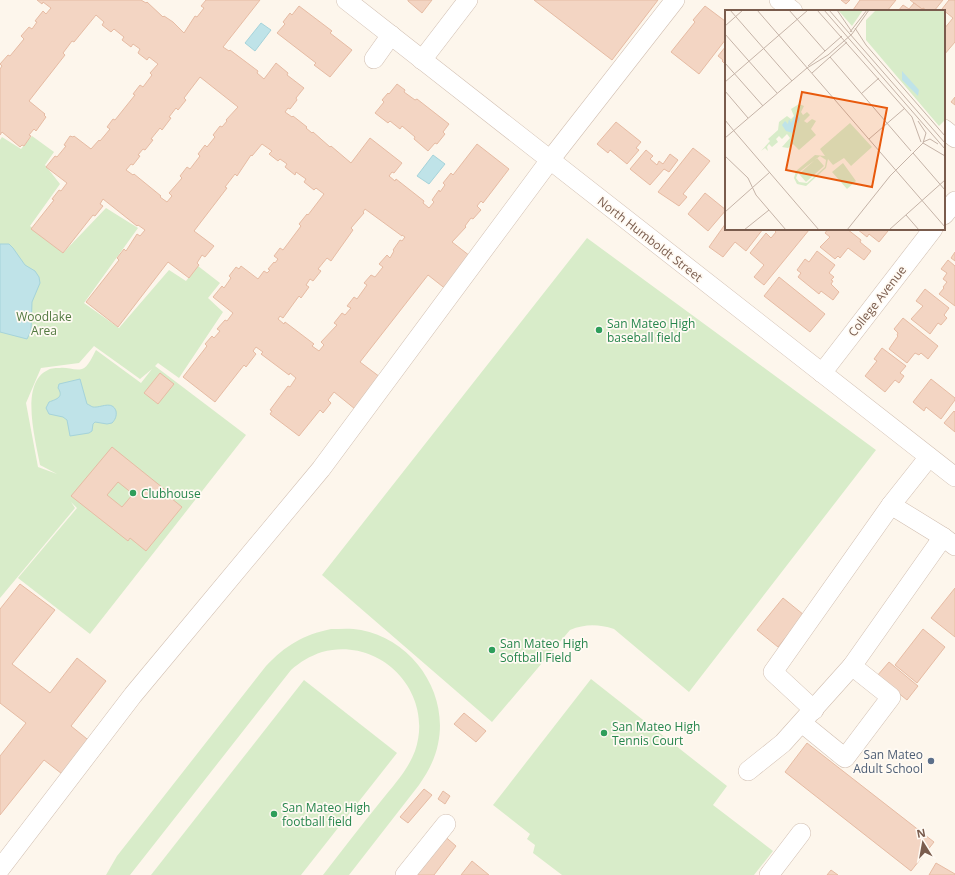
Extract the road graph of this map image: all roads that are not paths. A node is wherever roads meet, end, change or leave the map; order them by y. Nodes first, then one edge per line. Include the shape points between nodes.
1 (346, 0) edge
2 (468, 0) edge
3 (675, 0) edge
4 (779, 0) edge
5 (793, 10) edge
6 (391, 36) junction
7 (374, 59) dead end
8 (422, 60) junction
9 (945, 130) edge
10 (955, 138) edge
11 (550, 160) junction
12 (955, 201) edge
13 (945, 214) edge
14 (932, 230) edge
15 (822, 373) junction
16 (929, 457) junction
17 (955, 477) edge
18 (891, 505) junction
19 (949, 542) edge
20 (852, 666) junction
21 (808, 716) junction
22 (748, 771) dead end
23 (446, 824) dead end
24 (801, 833) dead end
25 (0, 869) edge
26 (405, 875) edge
27 (769, 875) edge

1 - 6 street, North Humboldt Street
2 - 8 street
3 - 11 street
4 - 5 street
6 - 7 street
6 - 8 street, North Humboldt Street
8 - 11 street, North Humboldt Street
9 - 10 street
11 - 15 street, North Humboldt Street
11 - 25 street via 321,469 133,695
12 - 13 street
14 - 15 street, College Avenue
15 - 16 street, North Humboldt Street
16 - 17 street, North Humboldt Street
16 - 18 street
18 - 19 street
18 - 21 street via 773,672
19 - 20 street
20 - 21 street
20 - 21 street via 891,697 846,758
21 - 22 street via 784,744
23 - 26 street
24 - 27 street

